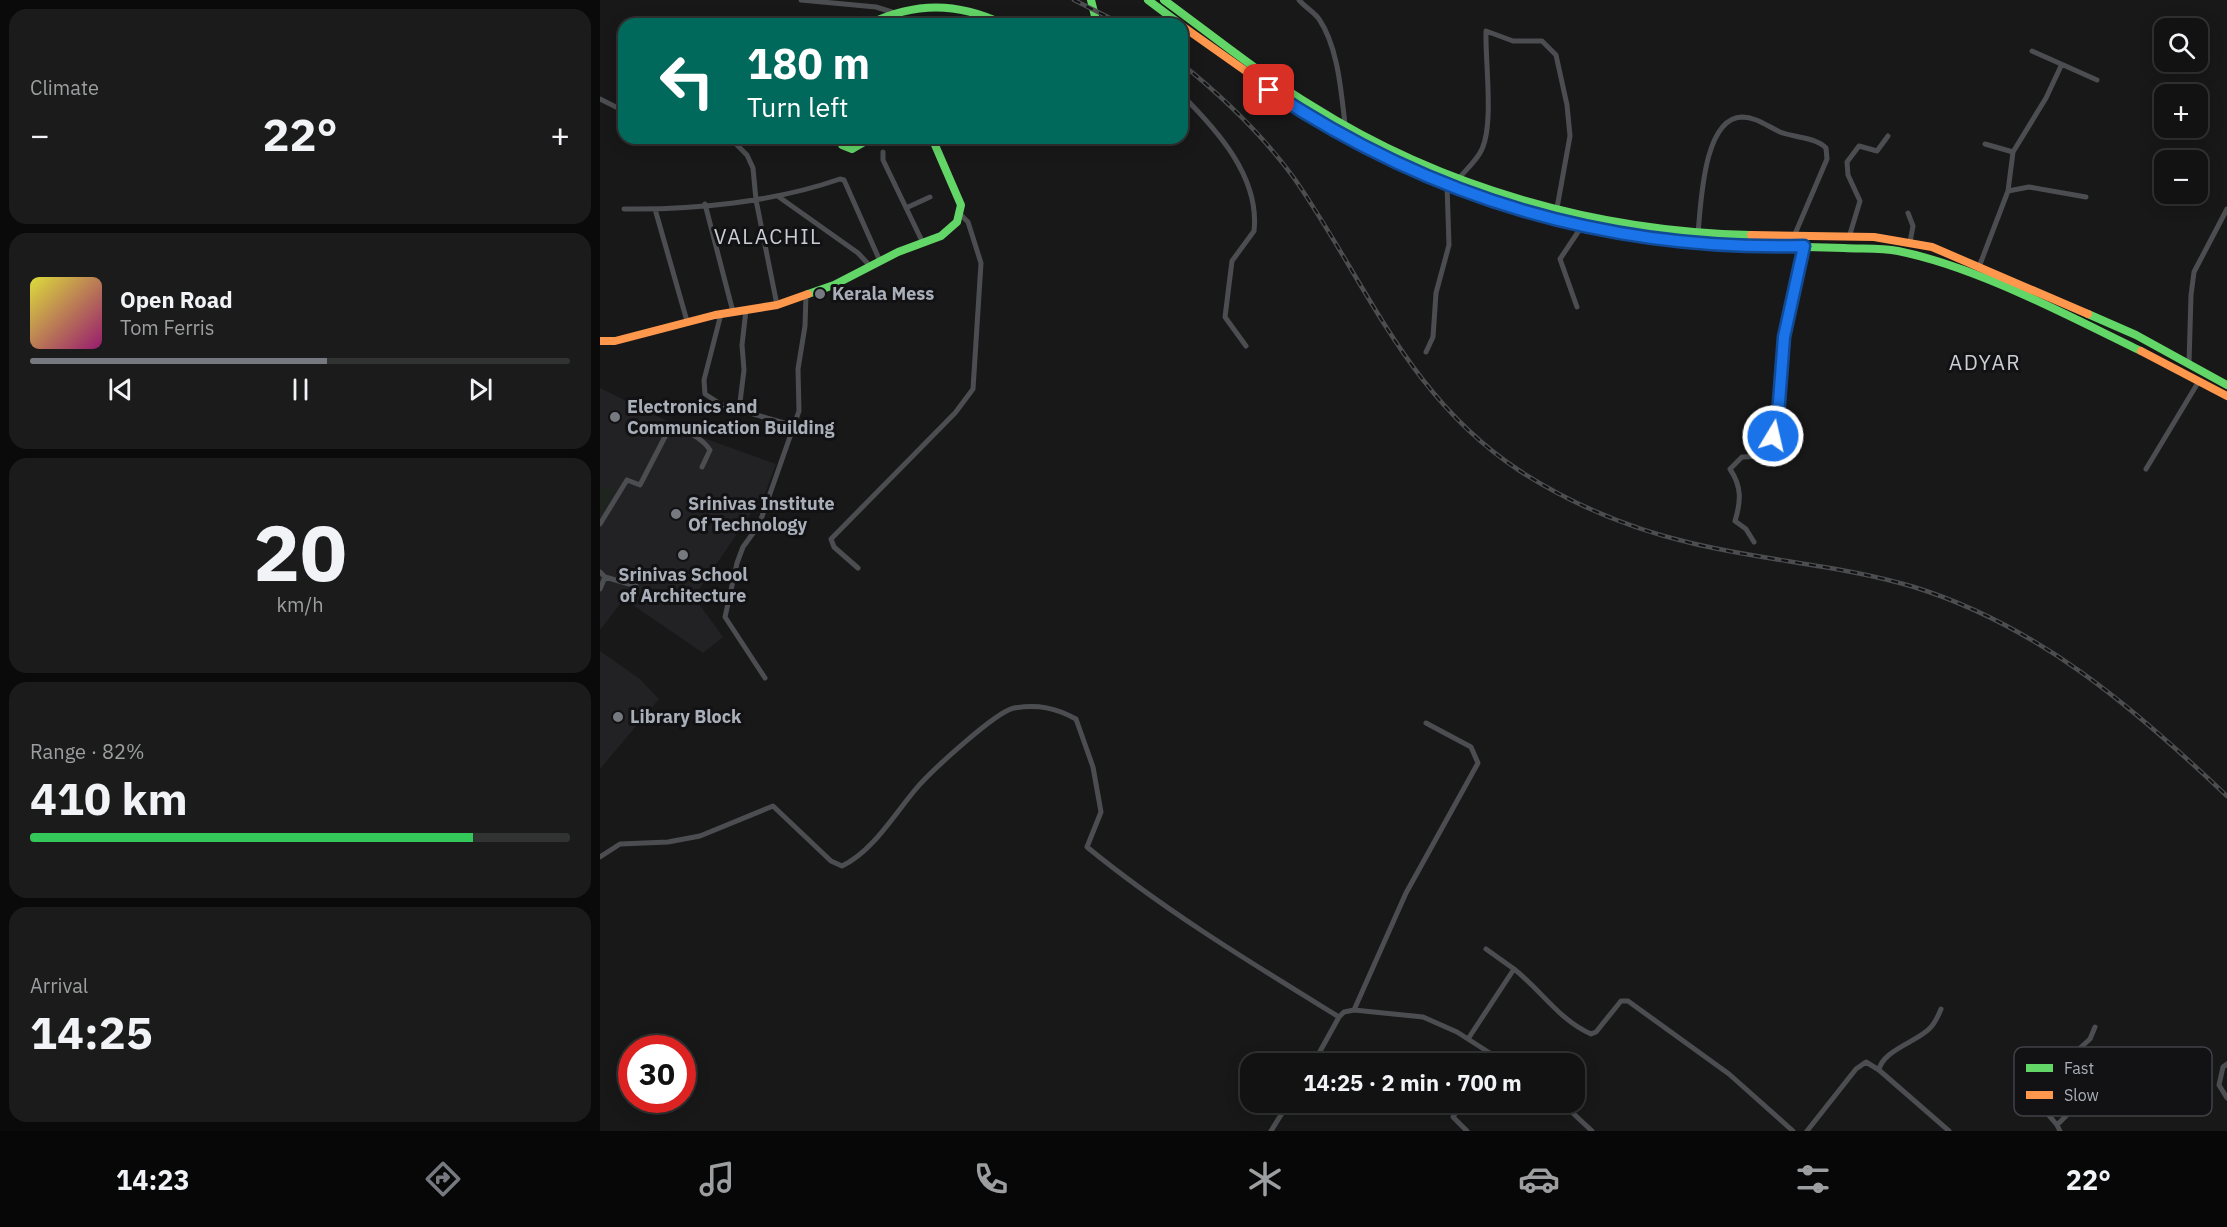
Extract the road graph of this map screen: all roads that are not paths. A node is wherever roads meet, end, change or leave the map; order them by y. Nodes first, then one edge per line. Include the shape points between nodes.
1 (801, 0) edge
2 (1091, 0) edge
3 (1148, 0) edge
4 (1164, 0) edge
5 (1299, 0) edge
6 (892, 12) junction
7 (880, 18) edge
8 (994, 18) edge
9 (1094, 18) edge
10 (1172, 18) edge
11 (1188, 30) edge
12 (2032, 51) dead end
13 (2061, 66) junction
14 (2097, 80) dead end
15 (600, 99) edge
16 (1188, 102) edge
17 (618, 108) edge
18 (1345, 125) junction
19 (1888, 136) dead end
20 (736, 144) edge
21 (842, 144) edge
22 (861, 144) edge
23 (935, 144) edge
24 (1985, 144) dead end
25 (882, 152) dead end
26 (2013, 152) junction
27 (1459, 178) junction
28 (1447, 185) junction
29 (2008, 191) junction
30 (779, 197) junction
31 (930, 197) dead end
32 (2086, 197) dead end
33 (756, 200) junction
34 (705, 204) junction
35 (906, 208) junction
36 (1557, 208) junction
37 (624, 209) dead end
38 (655, 209) junction
39 (2227, 209) edge
40 (1908, 213) dead end
41 (960, 214) junction
42 (1583, 225) junction
43 (1698, 233) junction
44 (1795, 234) junction
45 (1850, 234) junction
46 (1712, 238) junction
47 (1910, 242) junction
48 (923, 243) junction
49 (1804, 246) junction
50 (880, 261) junction
51 (872, 267) junction
52 (1979, 267) junction
53 (806, 295) junction
54 (777, 305) junction
55 (1577, 307) dead end
56 (746, 310) junction
57 (733, 312) junction
58 (721, 314) junction
59 (687, 321) junction
60 (600, 341) edge
61 (1246, 346) dead end
62 (1426, 352) dead end
63 (2189, 364) junction
64 (2199, 381) junction
65 (2227, 385) edge
66 (2227, 396) edge
67 (739, 410) junction
68 (795, 426) junction
69 (702, 467) dead end
70 (2146, 469) dead end
71 (600, 524) edge
72 (1754, 542) dead end
73 (858, 568) dead end
74 (600, 572) edge
75 (605, 577) junction
76 (636, 586) dead end
77 (600, 589) edge
78 (765, 678) dead end
79 (1426, 723) dead end
80 (600, 856) edge
81 (1486, 949) dead end
82 (1514, 969) junction
83 (1941, 1009) dead end
84 (1354, 1010) junction
85 (1339, 1017) junction
86 (2095, 1027) dead end
87 (1468, 1039) junction
88 (2081, 1047) edge
89 (1319, 1053) edge
90 (1487, 1053) edge
91 (2227, 1064) edge
92 (1879, 1070) junction
93 (2227, 1098) edge
94 (1282, 1113) edge
95 (1456, 1113) edge
96 (1573, 1113) edge
97 (2049, 1116) edge
98 (2069, 1116) edge
99 (2059, 1128) edge
100 (1271, 1131) edge
101 (1467, 1131) edge
102 (1592, 1131) edge
103 (1793, 1131) edge
104 (1807, 1131) edge
105 (1950, 1131) edge

1 - 6 street
2 - 9 main road
3 - 10 main road
4 - 18 main road via 1260,71
5 - 18 street via 1318,16 1328,34
6 - 7 main road
6 - 8 main road via 923,2 964,4
11 - 28 main road via 1314,120 1415,173
12 - 13 street
13 - 14 street
13 - 26 street
15 - 17 street
16 - 61 street via 1229,146 1251,195 1254,231 1232,261 1225,317
18 - 27 main road
19 - 45 street via 1877,152 1859,146 1847,162 1848,175 1860,201
20 - 33 street via 753,168
21 - 22 main road via 852,149
23 - 41 main road via 961,205
24 - 26 street
25 - 35 street
26 - 29 street
27 - 36 main road
27 - 36 street via 1482,150 1485,140 1486,31 1513,40 1542,41 1556,55 1570,136
28 - 42 main road via 1516,210
28 - 62 street via 1449,245 1436,293 1433,337
29 - 32 street via 2029,187
29 - 52 street
30 - 33 street
30 - 50 street via 844,180
30 - 51 street via 858,252
31 - 35 street
33 - 34 street
33 - 54 street
34 - 38 street
34 - 57 street
35 - 48 street
36 - 43 main road
37 - 38 street
38 - 59 street
39 - 63 street via 2194,272
40 - 47 street via 1913,226
41 - 48 main road via 949,230
41 - 73 street via 968,222 981,263 973,390 903,468 831,539 834,547
42 - 46 main road via 1634,236
42 - 55 street via 1560,259
43 - 44 street via 1704,173 1718,131 1729,120 1740,117 1754,118 1826,148 1827,159
43 - 46 main road
44 - 45 main road
44 - 46 main road
45 - 47 main road
46 - 49 main road
47 - 52 main road
48 - 50 main road
49 - 64 main road via 1897,251 1926,258 1996,284
49 - 72 street via 1784,337 1778,415 1769,456 1742,457 1730,469 1739,483 1740,503 1735,521
50 - 51 main road
51 - 53 main road
52 - 63 main road via 2136,335
53 - 54 main road
53 - 68 street
54 - 56 main road
56 - 57 main road
56 - 67 street
57 - 58 main road
58 - 59 main road
58 - 67 street via 704,389 711,400
59 - 60 main road via 615,341
63 - 65 main road
64 - 66 main road
64 - 70 street
67 - 68 street
68 - 78 street via 759,525 737,563 725,617
69 - 71 street via 710,450 705,442 670,427 640,485 627,480
74 - 75 street
75 - 76 street
75 - 77 street
79 - 84 street via 1471,747 1478,763 1406,893
80 - 85 street via 620,844 700,836 773,806 831,861 842,866 883,829 917,787 985,726 1012,708 1056,708 1076,719 1093,767 1101,812 1087,847 1229,949
81 - 82 street
82 - 87 street
82 - 103 street via 1567,1021 1592,1034 1621,1001 1628,1001 1729,1074
83 - 92 street via 1932,1028 1893,1053 1880,1064
84 - 85 street
84 - 87 street via 1423,1017
85 - 89 street
86 - 88 street
87 - 90 street
91 - 93 street via 2219,1085
92 - 104 street via 1866,1062 1856,1069
92 - 105 street
94 - 100 street
95 - 101 street via 1453,1117
96 - 102 street
97 - 99 street
98 - 99 street

